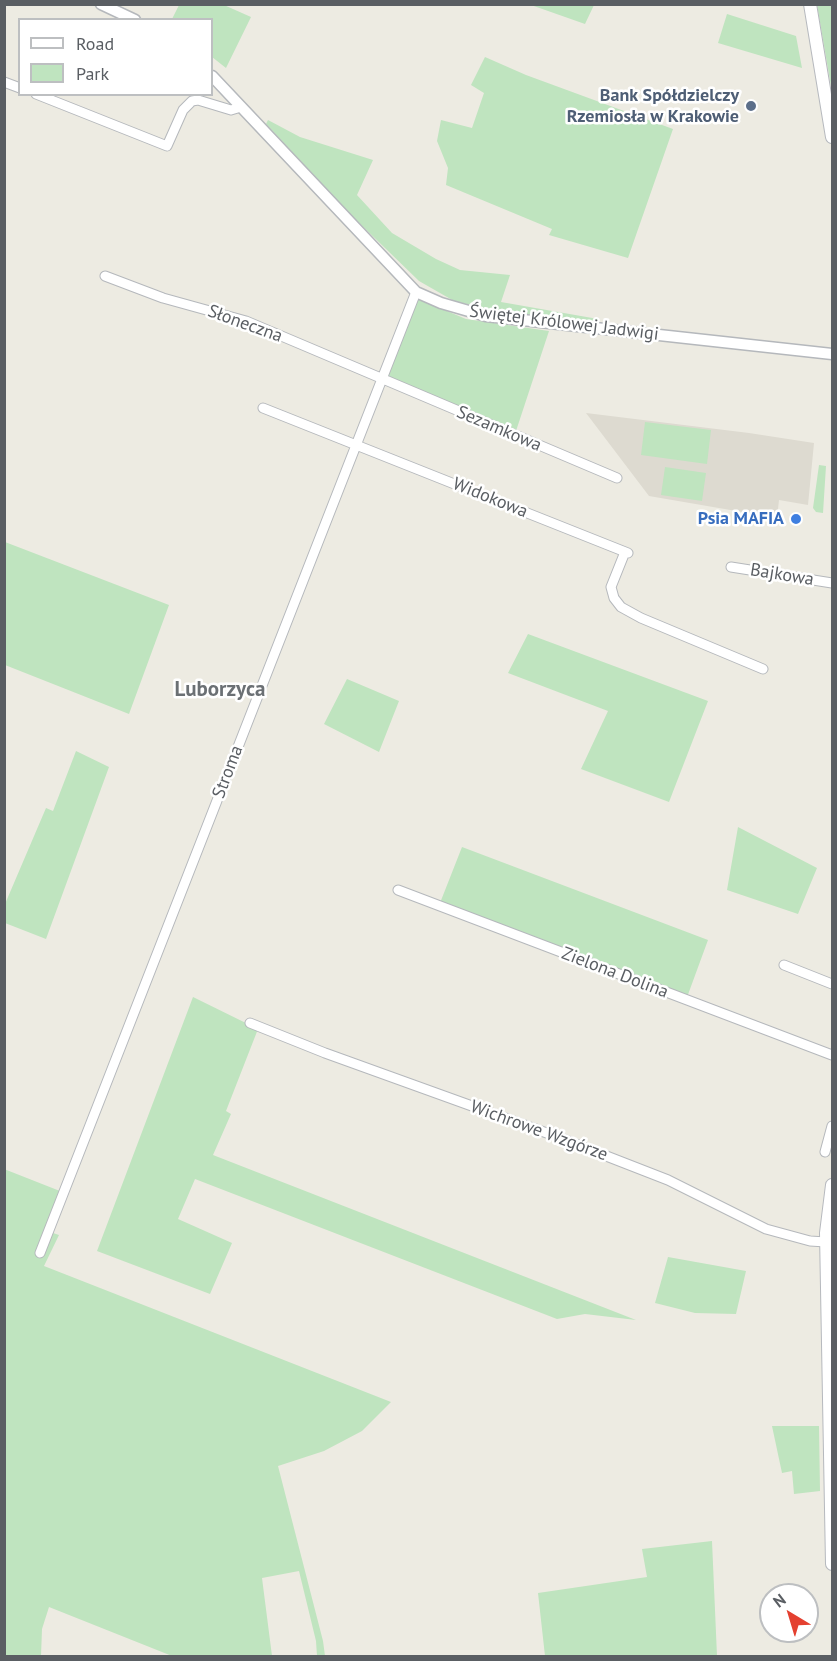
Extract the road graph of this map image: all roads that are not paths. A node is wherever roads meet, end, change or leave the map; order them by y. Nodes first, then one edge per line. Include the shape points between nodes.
1 (101, 4) edge
2 (810, 4) edge
3 (131, 18) edge
4 (213, 77) edge
5 (41, 96) edge
6 (241, 107) junction
7 (832, 137) edge
8 (105, 276) dead end
9 (416, 292) junction
10 (832, 354) edge
11 (382, 380) junction
12 (263, 408) dead end
13 (356, 445) junction
14 (617, 478) dead end
15 (731, 567) dead end
16 (832, 583) edge
17 (763, 669) dead end
18 (398, 890) dead end
19 (784, 965) dead end
20 (832, 984) edge
21 (250, 1023) dead end
22 (832, 1055) edge
23 (832, 1126) edge
24 (825, 1152) dead end
25 (832, 1185) edge
26 (826, 1242) junction
27 (40, 1253) dead end
28 (832, 1564) edge

1 - 3 street
2 - 7 main road
4 - 6 street, Świętej Królowej Jadwigi
5 - 6 street via 167,146 183,110 192,101 231,110
6 - 9 street, Świętej Królowej Jadwigi
8 - 11 street, Słoneczna via 163,298 246,321
9 - 10 street, Świętej Królowej Jadwigi via 486,316
9 - 11 street, Stroma
11 - 13 street, Stroma
11 - 14 street, Sezamkowa
12 - 13 street, Widokowa
13 - 17 street, Widokowa via 626,552 611,587 621,607
13 - 27 street, Stroma
15 - 16 street, Bajkowa
18 - 22 street, Zielona Dolina
19 - 20 street
21 - 26 street, Wichrowe Wzgórze via 668,1180 766,1228
23 - 24 street
25 - 26 main road
26 - 28 main road

